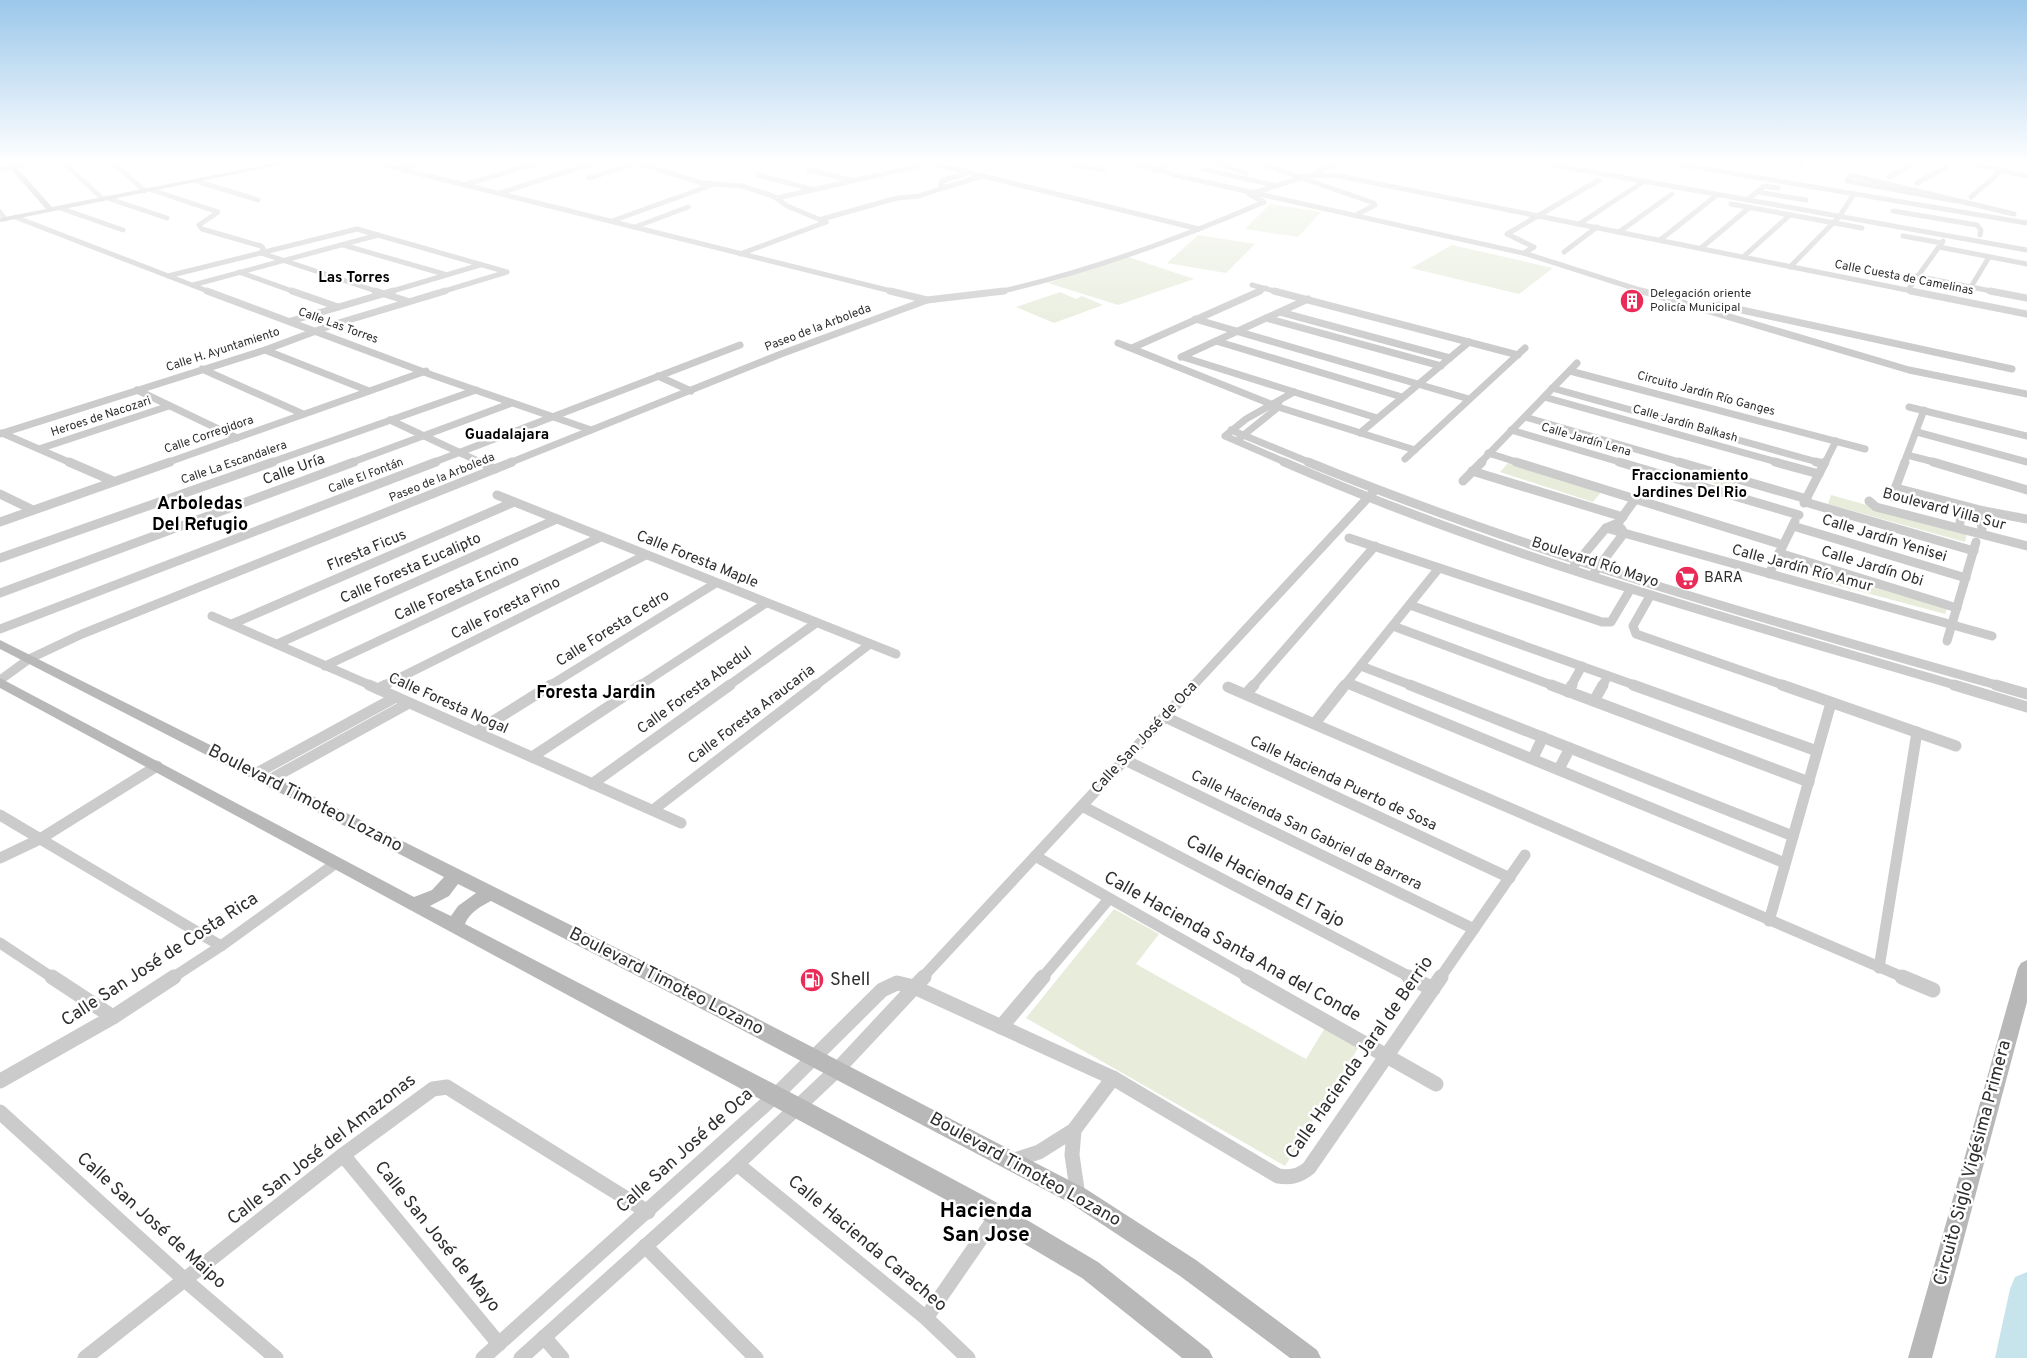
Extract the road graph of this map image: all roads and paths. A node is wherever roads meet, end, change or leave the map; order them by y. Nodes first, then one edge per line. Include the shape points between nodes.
1 (32, 223) edge
2 (104, 223) edge
3 (203, 223) edge
4 (621, 223) edge
5 (644, 223) edge
6 (824, 223) edge
7 (1173, 223) edge
8 (1215, 223) edge
9 (1393, 223) edge
10 (1528, 223) edge
11 (1576, 223) edge
12 (1631, 223) edge
13 (1681, 223) edge
14 (1731, 223) edge
15 (1780, 223) edge
16 (1831, 223) edge
17 (1839, 223) edge
18 (1911, 223) edge
19 (1929, 223) edge
20 (1579, 224) joint
21 (634, 227) junction
22 (1597, 228) junction
23 (1868, 229) dead end
24 (123, 230) dead end
25 (1200, 230) junction
26 (1619, 232) junction
27 (1980, 233) dead end
28 (1896, 234) dead end
29 (379, 235) junction
30 (1946, 236) junction
31 (1660, 240) junction
32 (342, 245) junction
33 (1940, 245) junction
34 (1701, 248) junction
35 (2027, 250) edge
36 (1564, 252) dead end
37 (261, 253) junction
38 (1524, 253) junction
39 (740, 254) junction
40 (1742, 257) junction
41 (1989, 257) junction
42 (281, 260) junction
43 (481, 264) junction
44 (2027, 264) edge
45 (1790, 267) junction
46 (238, 272) junction
47 (445, 274) junction
48 (168, 276) junction
49 (1916, 276) junction
50 (1252, 284) dead end
51 (193, 285) junction
52 (1971, 287) junction
53 (1266, 288) junction
54 (1908, 290) junction
55 (382, 293) junction
56 (2027, 298) edge
57 (1308, 299) junction
58 (927, 300) junction
59 (407, 302) junction
60 (338, 307) junction
61 (1696, 308) junction
62 (1280, 312) junction
63 (2027, 314) edge
64 (1266, 318) junction
65 (1195, 319) junction
66 (292, 320) junction
67 (318, 330) junction
68 (1236, 331) junction
69 (1362, 334) junction
70 (1375, 338) junction
71 (1216, 341) junction
72 (1350, 341) junction
73 (1469, 342) junction
74 (1118, 343) dead end
75 (740, 345) dead end
76 (1365, 345) junction
77 (1132, 348) junction
78 (1525, 348) dead end
79 (265, 350) junction
80 (1518, 355) junction
81 (1183, 357) junction
82 (1326, 358) junction
83 (1450, 358) junction
84 (1169, 363) junction
85 (1342, 363) junction
86 (1577, 363) dead end
87 (1441, 366) junction
88 (202, 369) junction
89 (2012, 369) dead end
90 (1310, 370) junction
91 (426, 371) junction
92 (1570, 371) junction
93 (1326, 374) junction
94 (658, 376) junction
95 (1417, 384) junction
96 (1552, 388) junction
97 (137, 390) junction
98 (476, 390) junction
99 (369, 391) junction
100 (691, 391) junction
101 (1294, 392) junction
102 (2027, 394) edge
103 (1402, 397) junction
104 (1544, 397) junction
105 (1469, 399) junction
106 (512, 403) junction
107 (1277, 403) junction
108 (169, 406) junction
109 (1909, 407) dead end
110 (1924, 410) junction
111 (303, 414) junction
112 (552, 417) junction
113 (1525, 417) junction
114 (1378, 418) junction
115 (390, 420) junction
116 (1676, 421) junction
117 (1693, 426) junction
118 (591, 430) junction
119 (1512, 430) junction
120 (1669, 430) junction
121 (1228, 432) junction
122 (1917, 432) junction
123 (1, 433) edge
124 (1360, 433) junction
125 (1244, 435) junction
126 (1685, 435) junction
127 (424, 436) junction
128 (2027, 436) edge
129 (237, 438) junction
130 (1236, 441) junction
131 (1836, 441) junction
132 (39, 449) junction
133 (1865, 449) dead end
134 (1414, 450) junction
135 (457, 453) junction
136 (1652, 453) junction
137 (1488, 454) junction
138 (1907, 455) junction
139 (1670, 458) junction
140 (1404, 459) dead end
141 (2027, 462) edge
142 (1824, 464) junction
143 (1640, 468) junction
144 (495, 469) junction
145 (1472, 471) junction
146 (1660, 473) junction
147 (1819, 474) junction
148 (113, 481) junction
149 (1463, 481) dead end
150 (1896, 488) junction
151 (1375, 490) junction
152 (2027, 490) edge
153 (0, 494) edge
154 (497, 495) dead end
155 (1892, 497) dead end
156 (1367, 498) junction
157 (1636, 498) junction
158 (1806, 501) junction
159 (514, 502) junction
160 (1963, 506) junction
161 (34, 510) junction
162 (1984, 511) junction
163 (1799, 515) junction
164 (557, 519) junction
165 (2027, 519) edge
166 (1620, 520) junction
167 (0, 522) edge
168 (1960, 523) junction
169 (1793, 526) junction
170 (1606, 528) junction
171 (1982, 529) junction
172 (1624, 534) junction
173 (601, 537) junction
174 (1349, 538) dead end
175 (2027, 539) edge
176 (1375, 546) junction
177 (2027, 546) edge
178 (1781, 549) junction
179 (646, 555) junction
180 (0, 558) edge
181 (1577, 562) junction
182 (1439, 568) junction
183 (1598, 569) junction
184 (1571, 570) junction
185 (1769, 574) junction
186 (1591, 577) junction
187 (1966, 578) junction
188 (716, 583) junction
189 (1630, 590) junction
190 (0, 593) edge
191 (1650, 596) junction
192 (766, 603) junction
193 (1410, 605) junction
194 (1957, 608) junction
195 (212, 616) dead end
196 (816, 623) junction
197 (232, 624) junction
198 (1951, 624) junction
199 (1393, 626) junction
200 (0, 630) edge
201 (1992, 636) dead end
202 (1947, 641) dead end
203 (0, 644) edge
204 (276, 644) junction
205 (870, 644) junction
206 (896, 654) dead end
207 (29, 659) junction
208 (325, 666) junction
209 (1361, 666) junction
210 (1582, 666) junction
211 (1608, 676) junction
212 (0, 681) edge
213 (1347, 683) junction
214 (1228, 687) dead end
215 (378, 689) junction
216 (1568, 692) junction
217 (1246, 694) junction
218 (2027, 694) edge
219 (396, 697) junction
220 (1594, 702) junction
221 (409, 703) junction
222 (1831, 703) junction
223 (2027, 707) edge
224 (1164, 717) junction
225 (1315, 723) junction
226 (476, 732) junction
227 (1916, 732) junction
228 (1544, 737) junction
229 (1956, 746) dead end
230 (1570, 748) junction
231 (1817, 751) junction
232 (532, 757) junction
233 (1533, 758) junction
234 (1125, 760) junction
235 (157, 766) junction
236 (1559, 769) junction
237 (262, 777) junction
238 (1809, 782) junction
239 (592, 784) junction
240 (1082, 806) junction
241 (653, 810) junction
242 (0, 815) edge
243 (681, 823) dead end
244 (1793, 836) junction
245 (40, 839) junction
246 (1525, 855) dead end
247 (1035, 856) junction
248 (0, 858) edge
249 (336, 863) junction
250 (1785, 863) junction
251 (454, 874) junction
252 (1510, 878) junction
253 (491, 893) junction
254 (1108, 899) junction
255 (412, 904) junction
256 (1769, 921) junction
257 (456, 927) junction
258 (1474, 929) junction
259 (0, 943) edge
260 (221, 946) junction
261 (1879, 968) junction
262 (2027, 968) edge
263 (914, 987) junction
264 (1433, 990) junction
265 (1933, 990) dead end
266 (113, 1017) junction
267 (1001, 1027) junction
268 (1388, 1056) junction
269 (815, 1058) junction
270 (838, 1069) junction
271 (1113, 1078) junction
272 (0, 1081) edge
273 (1436, 1084) dead end
274 (776, 1095) junction
275 (798, 1107) junction
276 (0, 1112) edge
277 (1074, 1130) junction
278 (343, 1155) junction
279 (1012, 1160) junction
280 (738, 1164) junction
281 (1078, 1196) junction
282 (648, 1212) junction
283 (997, 1215) junction
284 (645, 1246) junction
285 (186, 1281) junction
286 (926, 1318) junction
287 (544, 1337) junction
288 (499, 1344) junction
289 (84, 1358) edge
290 (276, 1358) edge
291 (483, 1358) edge
292 (521, 1358) edge
293 (562, 1358) edge
294 (756, 1358) edge
295 (968, 1358) edge
296 (1201, 1358) edge
297 (1310, 1358) edge
298 (1920, 1358) edge

1 - 48 street, Calle Las Torres
2 - 24 street
3 - 37 street via 198,227 261,246
4 - 21 street
5 - 21 street
6 - 39 street
7 - 25 street
8 - 25 street
9 - 38 street
10 - 38 street via 1507,235 1534,247
11 - 20 street, Calle Cuesta de Camelinas
12 - 26 street
13 - 31 street
14 - 34 street
15 - 40 street
16 - 45 street
17 - 23 street
18 - 30 street
19 - 27 street
20 - 22 street, Calle Cuesta de Camelinas
21 - 39 street
22 - 26 street, Calle Cuesta de Camelinas
22 - 36 street
25 - 58 street via 1035,285
26 - 31 street, Calle Cuesta de Camelinas
28 - 33 street
29 - 32 street
29 - 37 street via 352,230
29 - 43 street
30 - 33 street
30 - 35 street
31 - 34 street, Calle Cuesta de Camelinas
32 - 42 street
32 - 47 street
33 - 41 street
33 - 49 street
34 - 40 street, Calle Cuesta de Camelinas
37 - 42 street
37 - 48 street
38 - 61 street
39 - 58 street
40 - 45 street, Calle Cuesta de Camelinas
41 - 44 street
41 - 52 street
42 - 46 street
42 - 55 street
43 - 47 street
43 - 59 street, Calle H. Ayuntamiento via 507,272
45 - 54 street, Calle Cuesta de Camelinas
46 - 51 street
46 - 60 street
47 - 55 street
48 - 51 street, Calle Las Torres
49 - 52 street
49 - 54 street
50 - 53 street
51 - 66 street, Calle Las Torres
52 - 56 street
53 - 57 street
53 - 65 street
54 - 63 street, Calle Cuesta de Camelinas
55 - 59 street
55 - 60 street
57 - 62 street
57 - 73 street
58 - 100 street, Paseo de la Arboleda
59 - 67 street, Calle H. Ayuntamiento
60 - 66 street
61 - 89 street via 1719,306
61 - 102 street via 1909,370
62 - 64 street
62 - 69 street
64 - 68 street
64 - 72 street
65 - 68 street
65 - 77 street
66 - 67 street, Calle Las Torres
67 - 79 street, Calle H. Ayuntamiento
67 - 91 street, Calle Las Torres
68 - 71 street
68 - 82 street
69 - 70 street
69 - 72 street
70 - 76 street
70 - 83 street
71 - 81 street
71 - 90 street
72 - 76 street
73 - 80 street
73 - 83 street
74 - 77 street
75 - 94 street, Calle El Fontán
76 - 87 street
77 - 84 street
78 - 80 street
79 - 88 street, Calle H. Ayuntamiento
79 - 99 street
80 - 105 street
81 - 84 street
81 - 101 street
82 - 85 street
82 - 90 street
83 - 87 street
84 - 107 street
85 - 93 street
85 - 95 street
86 - 92 street
87 - 95 street
88 - 97 street, Calle H. Ayuntamiento
88 - 111 street
90 - 93 street
91 - 98 street, Calle Las Torres
91 - 99 street, Calle Corregidora
92 - 96 street
92 - 131 street, Circuito Jardín Río Ganges
93 - 103 street
94 - 100 street
94 - 112 street, Calle El Fontán
95 - 103 street
95 - 105 street
96 - 104 street
96 - 116 street, Calle Jardín Balkash
97 - 108 street
97 - 123 street, Calle H. Ayuntamiento
98 - 106 street, Calle Las Torres
98 - 115 street, Calle La Escandalera
99 - 111 street, Calle Corregidora
100 - 118 street, Paseo de la Arboleda
101 - 107 street
101 - 114 street
103 - 114 street
104 - 113 street
104 - 120 street, Calle Jardín Balkash
105 - 134 street
106 - 112 street, Calle Las Torres
106 - 127 street, Calle Uría
107 - 121 street
107 - 124 street
107 - 125 street
108 - 129 street
108 - 132 street, Heroes de Nacozari
109 - 110 street
110 - 122 street
110 - 128 street
111 - 129 street, Calle Corregidora
112 - 118 street, Calle Las Torres
112 - 135 street, Calle El Fontán
113 - 119 street
113 - 136 street, Calle Jardín Lena
114 - 124 street
115 - 127 street
115 - 180 street, Calle La Escandalera
116 - 117 street, Calle Jardín Balkash
116 - 120 street
117 - 126 street
117 - 142 street, Calle Jardín Balkash
118 - 144 street, Paseo de la Arboleda
119 - 137 street
119 - 143 street, Calle Jardín Lena
120 - 126 street, Calle Jardín Balkash
121 - 125 street, Boulevard Río Mayo
121 - 130 street, Boulevard Río Mayo via 1225,436
122 - 138 street
122 - 141 street
123 - 132 street
124 - 134 street
125 - 130 street
125 - 151 street, Boulevard Río Mayo
126 - 147 street, Calle Jardín Balkash
127 - 135 street
127 - 190 street, Calle Uría
129 - 148 street, Calle Corregidora
130 - 156 street, Boulevard Río Mayo
131 - 133 street, Circuito Jardín Río Ganges
131 - 142 street
132 - 148 street
134 - 140 street
135 - 144 street via 467,454
135 - 200 street, Calle El Fontán
136 - 139 street, Calle Jardín Lena
136 - 143 street
137 - 145 street
137 - 157 street
138 - 150 street
138 - 152 street
139 - 146 street
139 - 158 street, Calle Jardín Lena
142 - 147 street
143 - 146 street, Calle Jardín Lena
144 - 207 street, Paseo de la Arboleda via 82,634
145 - 149 street
145 - 166 street
146 - 163 street, Calle Jardín Lena
147 - 158 street
148 - 161 street, Calle Corregidora
150 - 155 street
150 - 160 street
151 - 156 street, Calle San José de Oca
151 - 181 street, Boulevard Río Mayo
153 - 161 street
154 - 159 street, Calle Foresta Maple
156 - 184 street, Boulevard Río Mayo
156 - 224 street, Calle San José de Oca
157 - 166 street
157 - 178 street
158 - 163 street
158 - 187 street, Calle Jardín Lena via 1975,547
159 - 164 street, Calle Foresta Maple
159 - 197 street, Flresta Ficus
160 - 162 street
160 - 168 street
161 - 167 street, Calle Corregidora
162 - 165 street
162 - 171 street
163 - 169 street
164 - 173 street, Calle Foresta Maple
164 - 204 street, Calle Foresta Eucalipto
166 - 170 street
166 - 172 street
168 - 171 street, Boulevard Villa Sur
168 - 177 street, Boulevard Villa Sur via 1869,501 1876,507
169 - 178 street
169 - 187 street, Calle Jardín Yenisei
170 - 172 street, Calle Jardín Río Amur
170 - 181 street
171 - 175 street, Boulevard Villa Sur
172 - 183 street
172 - 185 street, Calle Jardín Río Amur
173 - 179 street, Calle Foresta Maple
173 - 208 street, Calle Foresta Encino
174 - 176 street
176 - 182 street
176 - 217 street
178 - 185 street
178 - 194 street, Calle Jardín Obi
179 - 188 street, Calle Foresta Maple
179 - 215 street, Calle Foresta Pino
181 - 183 street, Boulevard Río Mayo
181 - 184 street
182 - 189 street via 1602,622 1611,622
182 - 193 street
183 - 186 street
183 - 218 street, Boulevard Río Mayo
184 - 186 street, Boulevard Río Mayo
185 - 198 street, Calle Jardín Río Amur
186 - 189 street, Boulevard Río Mayo
187 - 194 street
188 - 192 street, Calle Foresta Maple
188 - 226 street, Calle Foresta Cedro
189 - 191 street, Boulevard Río Mayo
191 - 222 street via 1633,626 1636,634
191 - 223 street, Boulevard Río Mayo
192 - 196 street, Calle Foresta Maple
192 - 232 street
193 - 199 street
193 - 210 street
194 - 198 street
195 - 197 street, Calle Foresta Nogal
196 - 205 street, Calle Foresta Maple
196 - 239 street, Calle Foresta Abedul
197 - 204 street, Calle Foresta Nogal
198 - 201 street, Calle Jardín Río Amur
198 - 202 street
199 - 209 street
199 - 216 street
203 - 207 main road, Boulevard Timoteo Lozano
204 - 208 street, Calle Foresta Nogal
205 - 206 street, Calle Foresta Maple
205 - 241 street, Calle Foresta Araucaria
207 - 212 street, Paseo de la Arboleda
207 - 237 main road, Boulevard Timoteo Lozano
208 - 215 street, Calle Foresta Nogal
209 - 213 street
209 - 228 street
210 - 211 street
210 - 216 street
211 - 220 street
211 - 231 street
212 - 235 main road
213 - 225 street
213 - 233 street
214 - 217 street
215 - 219 street, Calle Foresta Nogal
216 - 220 street
217 - 225 street
219 - 221 street, Calle Foresta Nogal
219 - 237 street
220 - 238 street
221 - 226 street, Calle Foresta Nogal
221 - 237 street
222 - 227 street
222 - 231 street
224 - 234 street, Calle San José de Oca
224 - 252 street, Calle Hacienda Puerto de Sosa
225 - 256 street
226 - 232 street, Calle Foresta Nogal
227 - 229 street
227 - 261 street
228 - 230 street
228 - 233 street
230 - 236 street
230 - 244 street
231 - 238 street
232 - 239 street, Calle Foresta Nogal
233 - 236 street
234 - 240 street, Calle San José de Oca
234 - 258 street, Calle Hacienda San Gabriel de Barrera
235 - 245 street
235 - 249 main road
236 - 250 street
237 - 251 main road, Boulevard Timoteo Lozano
238 - 244 street
239 - 241 street, Calle Foresta Nogal
240 - 247 street, Calle San José de Oca
240 - 264 street, Calle Hacienda El Tajo
241 - 243 street, Calle Foresta Nogal
242 - 245 street
244 - 250 street
245 - 248 street
245 - 260 street
246 - 252 street, Calle Hacienda Jaral de Berrio
247 - 254 street, Calle Hacienda Santa Ana del Conde
247 - 263 street, Calle San José de Oca
249 - 255 main road
249 - 260 street, Calle San José de Costa Rica
250 - 256 street
251 - 253 main road, Boulevard Timoteo Lozano
251 - 255 main road via 440,895
252 - 258 street, Calle Hacienda Jaral de Berrio
253 - 257 main road via 466,908 458,917
253 - 269 main road, Boulevard Timoteo Lozano
254 - 267 street
254 - 268 street, Calle Hacienda Santa Ana del Conde
255 - 257 main road
256 - 261 street
257 - 274 main road
258 - 264 street, Calle Hacienda Jaral de Berrio
259 - 266 street
260 - 266 street, Calle San José de Costa Rica
261 - 265 street
262 - 298 main road, Circuito Siglo Vigésima Primera
263 - 267 street, Calle Hacienda Jaral de Berrio
263 - 269 street, Calle San José de Oca via 897,983 882,990
263 - 270 street, Calle San José de Oca
264 - 268 street, Calle Hacienda Jaral de Berrio
266 - 272 street, Calle San José de Costa Rica
267 - 271 street, Calle Hacienda Jaral de Berrio
268 - 271 street, Calle Hacienda Jaral de Berrio via 1309,1168 1292,1178 1263,1169
268 - 273 street, Calle Hacienda Santa Ana del Conde
269 - 270 main road, Boulevard Timoteo Lozano
269 - 274 street, Calle San José de Oca
270 - 275 street, Calle San José de Oca
270 - 279 main road, Boulevard Timoteo Lozano
271 - 277 street
274 - 275 main road
274 - 282 street, Calle San José de Oca
275 - 280 street, Calle San José de Oca
275 - 283 main road
276 - 285 street, Calle San José de Maipo
277 - 279 street via 1039,1152
277 - 281 street via 1072,1154
278 - 282 street, Calle San José del Amazonas via 433,1089 447,1087
278 - 285 street, Calle San José del Amazonas
278 - 288 street, Calle San José de Mayo
279 - 281 main road, Boulevard Timoteo Lozano
280 - 284 street, Calle San José de Oca
280 - 286 street, Calle Hacienda Caracheo
281 - 297 main road, Boulevard Timoteo Lozano via 1188,1268
282 - 288 street, Calle San José de Oca
283 - 286 street
283 - 296 main road via 1090,1270
284 - 287 street, Calle San José de Oca
284 - 294 street
285 - 289 street, Calle San José del Amazonas
285 - 290 street, Calle San José de Maipo
286 - 295 street, Calle Hacienda Caracheo
287 - 292 street, Calle San José de Oca
287 - 293 street
288 - 291 street, Calle San José de Oca

